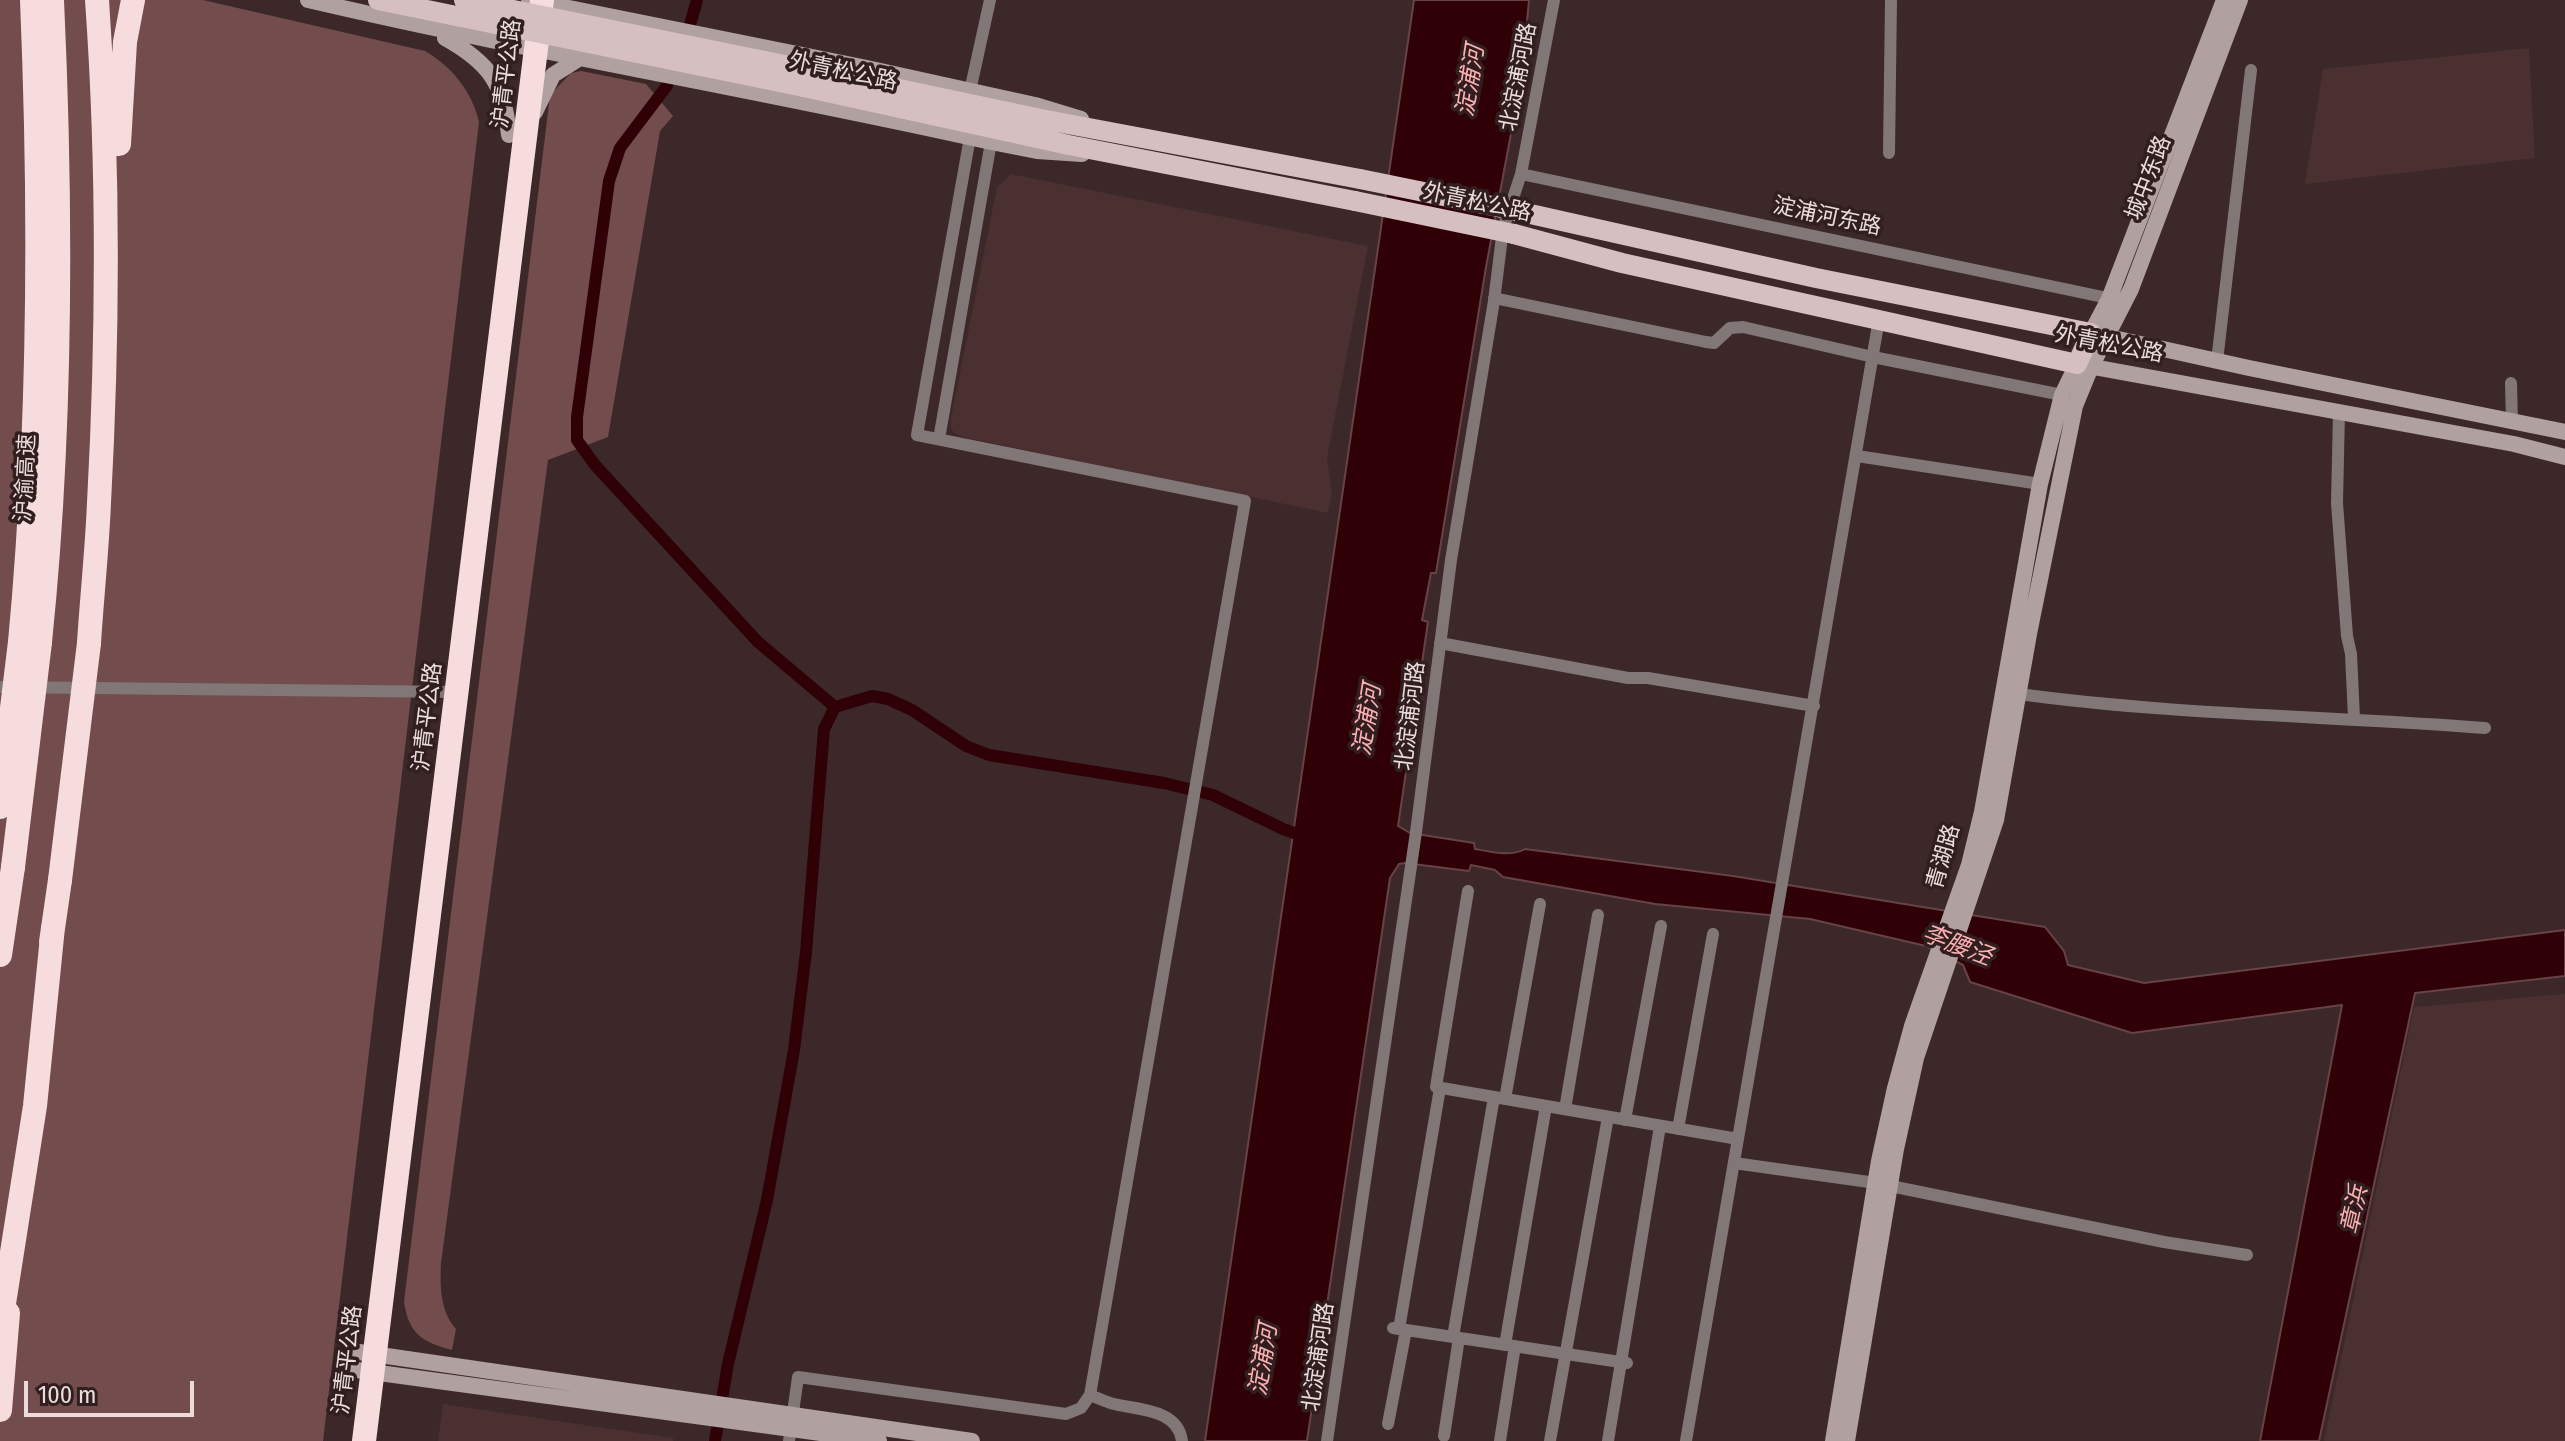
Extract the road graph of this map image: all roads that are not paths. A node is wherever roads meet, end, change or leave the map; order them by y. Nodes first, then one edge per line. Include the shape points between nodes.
1 (32, 0) edge
2 (52, 0) edge
3 (97, 0) edge
4 (133, 0) edge
5 (308, 0) edge
6 (378, 0) edge
7 (464, 0) edge
8 (493, 0) edge
9 (576, 0) edge
10 (990, 0) edge
11 (1554, 0) edge
12 (1891, 0) edge
13 (2224, 0) edge
14 (2240, 0) edge
15 (533, 11) edge
16 (608, 16) junction
17 (638, 21) junction
18 (426, 28) junction
19 (528, 49) junction
20 (580, 58) junction
21 (620, 64) junction
22 (2251, 70) dead end
23 (807, 79) junction
24 (970, 91) junction
25 (1124, 134) junction
26 (509, 135) junction
27 (970, 137) junction
28 (991, 142) junction
29 (1889, 153) dead end
30 (1111, 154) junction
31 (524, 156) junction
32 (1521, 174) junction
33 (1494, 298) junction
34 (2117, 300) junction
35 (1879, 319) junction
36 (2099, 334) junction
37 (1873, 357) junction
38 (2217, 361) junction
39 (2084, 365) junction
40 (2511, 383) dead end
41 (2062, 395) junction
42 (103, 398) junction
43 (2339, 412) junction
44 (2512, 421) junction
45 (2565, 432) edge
46 (939, 439) junction
47 (1857, 456) junction
48 (2565, 457) edge
49 (2040, 484) junction
50 (30, 642) junction
51 (1440, 643) junction
52 (0, 687) edge
53 (449, 693) junction
54 (2019, 694) junction
55 (1814, 706) junction
56 (2354, 718) junction
57 (2485, 728) dead end
58 (0, 807) edge
59 (1468, 891) dead end
60 (1540, 904) dead end
61 (1960, 910) junction
62 (1598, 915) dead end
63 (1661, 926) dead end
64 (1713, 934) dead end
65 (0, 955) edge
66 (1440, 1088) junction
67 (1499, 1098) junction
68 (1546, 1106) junction
69 (1565, 1109) junction
70 (1608, 1117) junction
71 (1625, 1120) junction
72 (1660, 1126) junction
73 (1678, 1129) junction
74 (1738, 1139) junction
75 (1734, 1163) junction
76 (1883, 1185) junction
77 (7, 1231) edge
78 (2247, 1255) dead end
79 (0, 1329) edge
80 (1399, 1329) junction
81 (1456, 1338) junction
82 (1510, 1346) junction
83 (1566, 1354) junction
84 (366, 1362) junction
85 (1624, 1363) junction
86 (1090, 1395) junction
87 (0, 1410) edge
88 (1388, 1424) dead end
89 (790, 1429) edge
90 (1444, 1436) dead end
91 (348, 1441) edge
92 (364, 1441) edge
93 (879, 1441) edge
94 (972, 1441) edge
95 (1182, 1441) edge
96 (1327, 1441) edge
97 (1500, 1441) edge
98 (1550, 1441) edge
99 (1608, 1441) edge
100 (1686, 1441) edge
101 (1833, 1441) edge
102 (1847, 1441) edge

1 - 50 highway, 沪渝高速 via 38,292
2 - 50 highway, 沪渝高速 via 59,188 52,502
3 - 42 highway via 106,185
4 - 42 highway via 122,77
5 - 18 main road
6 - 23 main road, 外青松公路, bridge
7 - 23 main road, 外青松公路, bridge
8 - 15 main road
9 - 16 main road
10 - 24 street
11 - 32 street, 北淀浦河路
12 - 29 street
13 - 34 main road, 城中东路
14 - 34 main road, 城中东路
15 - 16 main road
15 - 18 main road via 486,27
15 - 19 highway, 沪青平公路
15 - 21 main road via 594,55
16 - 17 main road
17 - 21 main road via 614,28 610,37 610,54
17 - 24 main road
18 - 19 main road
18 - 26 main road via 465,49 489,70 501,89
19 - 20 main road
19 - 26 highway, 沪青平公路
19 - 31 highway, 沪青平公路
20 - 21 main road
20 - 31 main road via 548,83
21 - 27 main road
22 - 38 street
23 - 25 main road, 外青松公路
23 - 30 main road, 外青松公路
24 - 25 main road
25 - 36 main road, 外青松公路, bridge
26 - 53 highway, 沪青平公路
27 - 28 main road
27 - 46 street via 917,435
28 - 30 main road via 1059,153
28 - 46 street
30 - 35 main road, 外青松公路, bridge via 1514,234
31 - 53 highway, 沪青平公路
32 - 33 street, 北淀浦河路 via 1503,229
32 - 34 street, 淀浦河东路
33 - 37 street via 1706,342 1743,327
33 - 51 street, 北淀浦河路
34 - 36 main road, 城中东路
35 - 37 street
35 - 39 main road, 外青松公路
36 - 38 main road, 外青松公路
36 - 39 main road, 青湖路
37 - 41 street
37 - 47 street
38 - 44 main road, 外青松公路
39 - 41 main road, 青湖路
39 - 43 main road, 外青松公路
39 - 54 main road, 青湖路
40 - 44 street
41 - 49 main road, 青湖路
42 - 77 highway, bridge via 89,643 60,880
43 - 48 main road, 外青松公路
43 - 56 street via 2337,503
44 - 45 main road, 外青松公路
46 - 86 street via 1245,501
47 - 49 street
47 - 55 street
49 - 61 main road, 青湖路
50 - 58 highway, 沪渝高速, bridge
50 - 65 highway, 沪渝高速, bridge via 13,867
51 - 55 street
51 - 96 street, 北淀浦河路
52 - 53 street
53 - 84 highway, 沪青平公路
54 - 56 street via 2103,706
54 - 61 main road, 青湖路 via 1996,820
55 - 74 street
56 - 57 street
59 - 66 street via 1436,1087
60 - 67 street
61 - 76 main road, 青湖路
62 - 69 street
63 - 71 street
64 - 73 street
66 - 67 street
66 - 80 street
67 - 68 street
67 - 81 street
68 - 69 street
68 - 82 street
69 - 70 street
70 - 71 street
70 - 83 street
71 - 72 street
72 - 73 street
72 - 85 street
73 - 74 street
74 - 75 street
75 - 76 street
75 - 100 street
76 - 78 street
76 - 101 main road, 青湖路
76 - 102 main road, 青湖路
77 - 79 highway
77 - 87 highway
80 - 81 street
80 - 88 street
81 - 82 street
81 - 90 street
82 - 83 street
82 - 97 street
83 - 85 street
83 - 98 street
84 - 89 main road via 748,1417
84 - 91 highway, 沪青平公路
84 - 92 highway, 沪青平公路
85 - 99 street
86 - 89 street via 1081,1408 1066,1414 798,1377
86 - 95 street via 1164,1415 1174,1422
89 - 93 main road
89 - 94 main road

